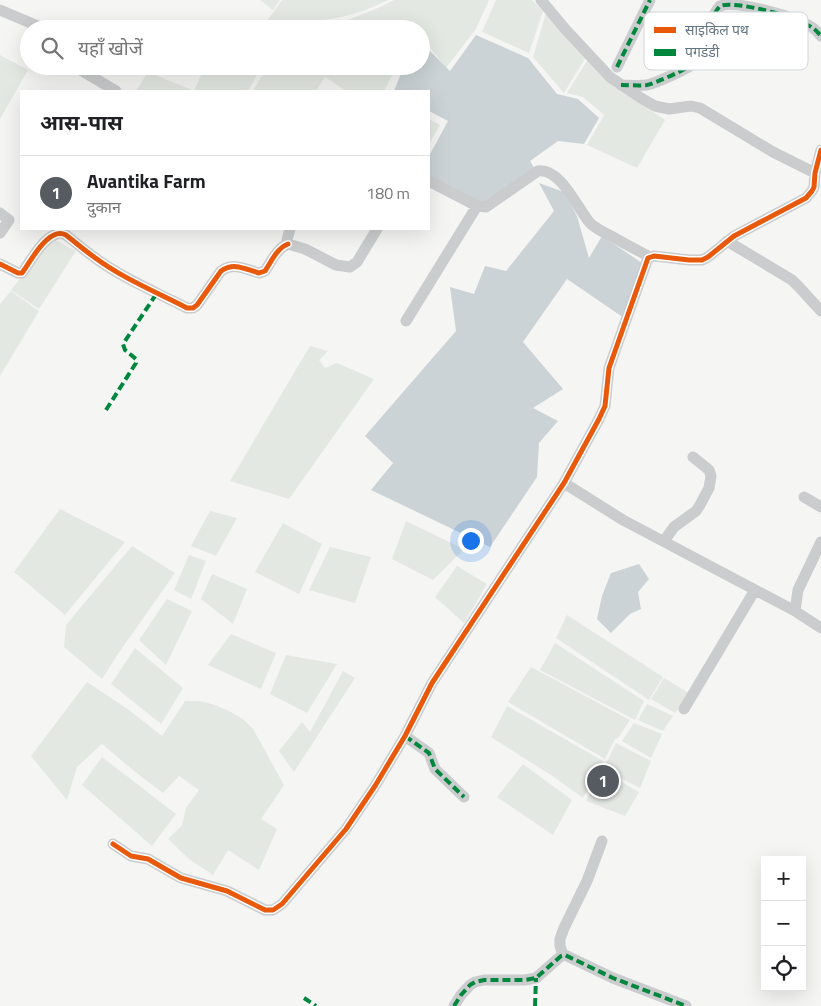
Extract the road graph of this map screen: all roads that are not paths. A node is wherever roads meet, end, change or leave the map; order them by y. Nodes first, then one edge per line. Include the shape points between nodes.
1 (541, 0) edge
2 (650, 0) edge
3 (0, 10) edge
4 (644, 12) edge
5 (644, 12) edge
6 (716, 12) edge
7 (780, 12) edge
8 (24, 20) edge
9 (808, 26) edge
10 (821, 36) edge
11 (617, 67) dead end
12 (680, 70) edge
13 (90, 75) edge
14 (621, 84) junction
15 (114, 90) edge
16 (821, 150) edge
17 (815, 173) junction
18 (430, 182) edge
19 (477, 206) junction
20 (0, 214) edge
21 (290, 230) edge
22 (376, 230) edge
23 (0, 234) edge
24 (727, 241) junction
25 (288, 244) junction
26 (650, 257) junction
27 (0, 264) edge
28 (821, 310) edge
29 (406, 321) dead end
30 (693, 457) dead end
31 (564, 483) junction
32 (804, 497) dead end
33 (821, 507) edge
34 (664, 541) junction
35 (821, 542) edge
36 (755, 590) junction
37 (795, 611) junction
38 (821, 628) edge
39 (684, 709) dead end
40 (405, 736) junction
41 (464, 797) dead end
42 (602, 841) dead end
43 (113, 844) dead end
44 (563, 955) junction
45 (454, 1006) edge
46 (686, 1006) edge

1 - 14 street via 610,77
2 - 5 street
3 - 8 street
4 - 11 street
6 - 7 street via 730,0 755,3
9 - 10 street
12 - 14 street via 648,84
13 - 15 street
14 - 17 street via 655,106 700,108
16 - 17 street
17 - 24 street via 812,192 806,198
18 - 19 street
19 - 26 street via 486,207 538,170 544,170 560,181 595,227
19 - 29 street
20 - 23 street via 9,220
21 - 25 street
22 - 25 street via 357,262 350,267 336,265
24 - 26 street via 702,260
24 - 28 street via 792,280
25 - 27 street via 279,250 264,272 236,266 226,268 197,305 190,308 104,264 62,234 54,235 45,242 22,273
26 - 31 street via 609,368 605,406
30 - 34 street via 709,470 709,488 696,511 674,527
31 - 34 street
31 - 40 street via 440,669
32 - 33 street
34 - 36 street
35 - 37 street via 798,590
36 - 37 street
36 - 39 street
37 - 38 street
40 - 41 street via 429,753 435,769
40 - 43 street via 346,829 282,904 273,910 265,910 227,891 181,878 148,860 131,856
42 - 44 street via 588,881 560,939
44 - 45 street via 536,978 475,982
44 - 46 street

